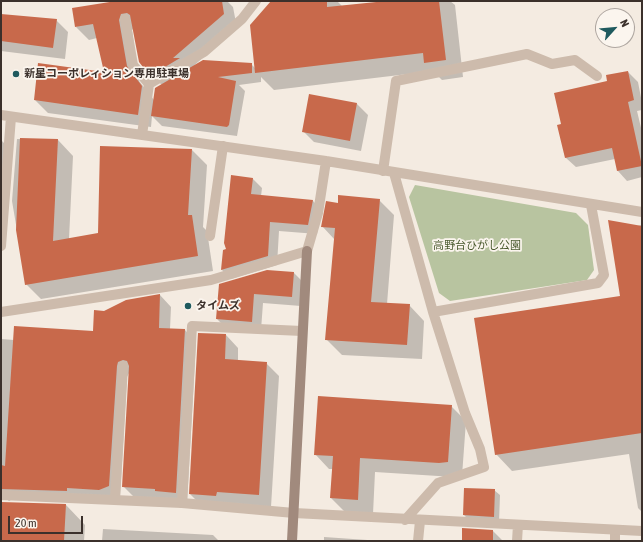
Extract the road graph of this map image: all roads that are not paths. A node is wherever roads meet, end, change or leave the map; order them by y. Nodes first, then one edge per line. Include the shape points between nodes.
1 (256, 1) edge
2 (125, 19) dead end
3 (597, 76) dead end
4 (150, 84) junction
5 (6, 116) edge
6 (142, 135) junction
7 (222, 146) junction
8 (326, 161) junction
9 (383, 171) junction
10 (394, 173) junction
11 (591, 204) junction
12 (642, 212) edge
13 (210, 236) dead end
14 (1, 246) edge
15 (307, 251) junction
16 (1, 312) edge
17 (433, 312) junction
18 (302, 331) junction
19 (123, 366) dead end
20 (1, 495) edge
21 (115, 499) junction
22 (182, 503) junction
23 (294, 513) junction
24 (406, 520) junction
25 (420, 521) junction
26 (518, 525) junction
27 (615, 530) junction
28 (642, 531) edge
29 (292, 541) edge
30 (418, 541) edge
31 (517, 541) edge
32 (615, 541) edge

1 - 4 street via 242,19 204,52
2 - 4 street via 133,65
3 - 9 street via 575,60 552,64 527,54 396,81
4 - 6 street
5 - 6 street
5 - 14 street
6 - 7 street
7 - 8 street
7 - 13 street
8 - 9 street
8 - 15 street via 318,212
9 - 10 street
10 - 11 street
10 - 17 street
11 - 12 street
11 - 17 street via 604,275 598,283
15 - 16 street via 211,280
15 - 18 street
17 - 24 street via 484,467 438,483
18 - 22 street via 192,326
18 - 23 street
19 - 21 street
20 - 21 street
21 - 22 street
22 - 23 street
23 - 24 street
23 - 29 street
24 - 25 street
25 - 26 street
25 - 30 street
26 - 27 street
26 - 31 street
27 - 28 street
27 - 32 street

